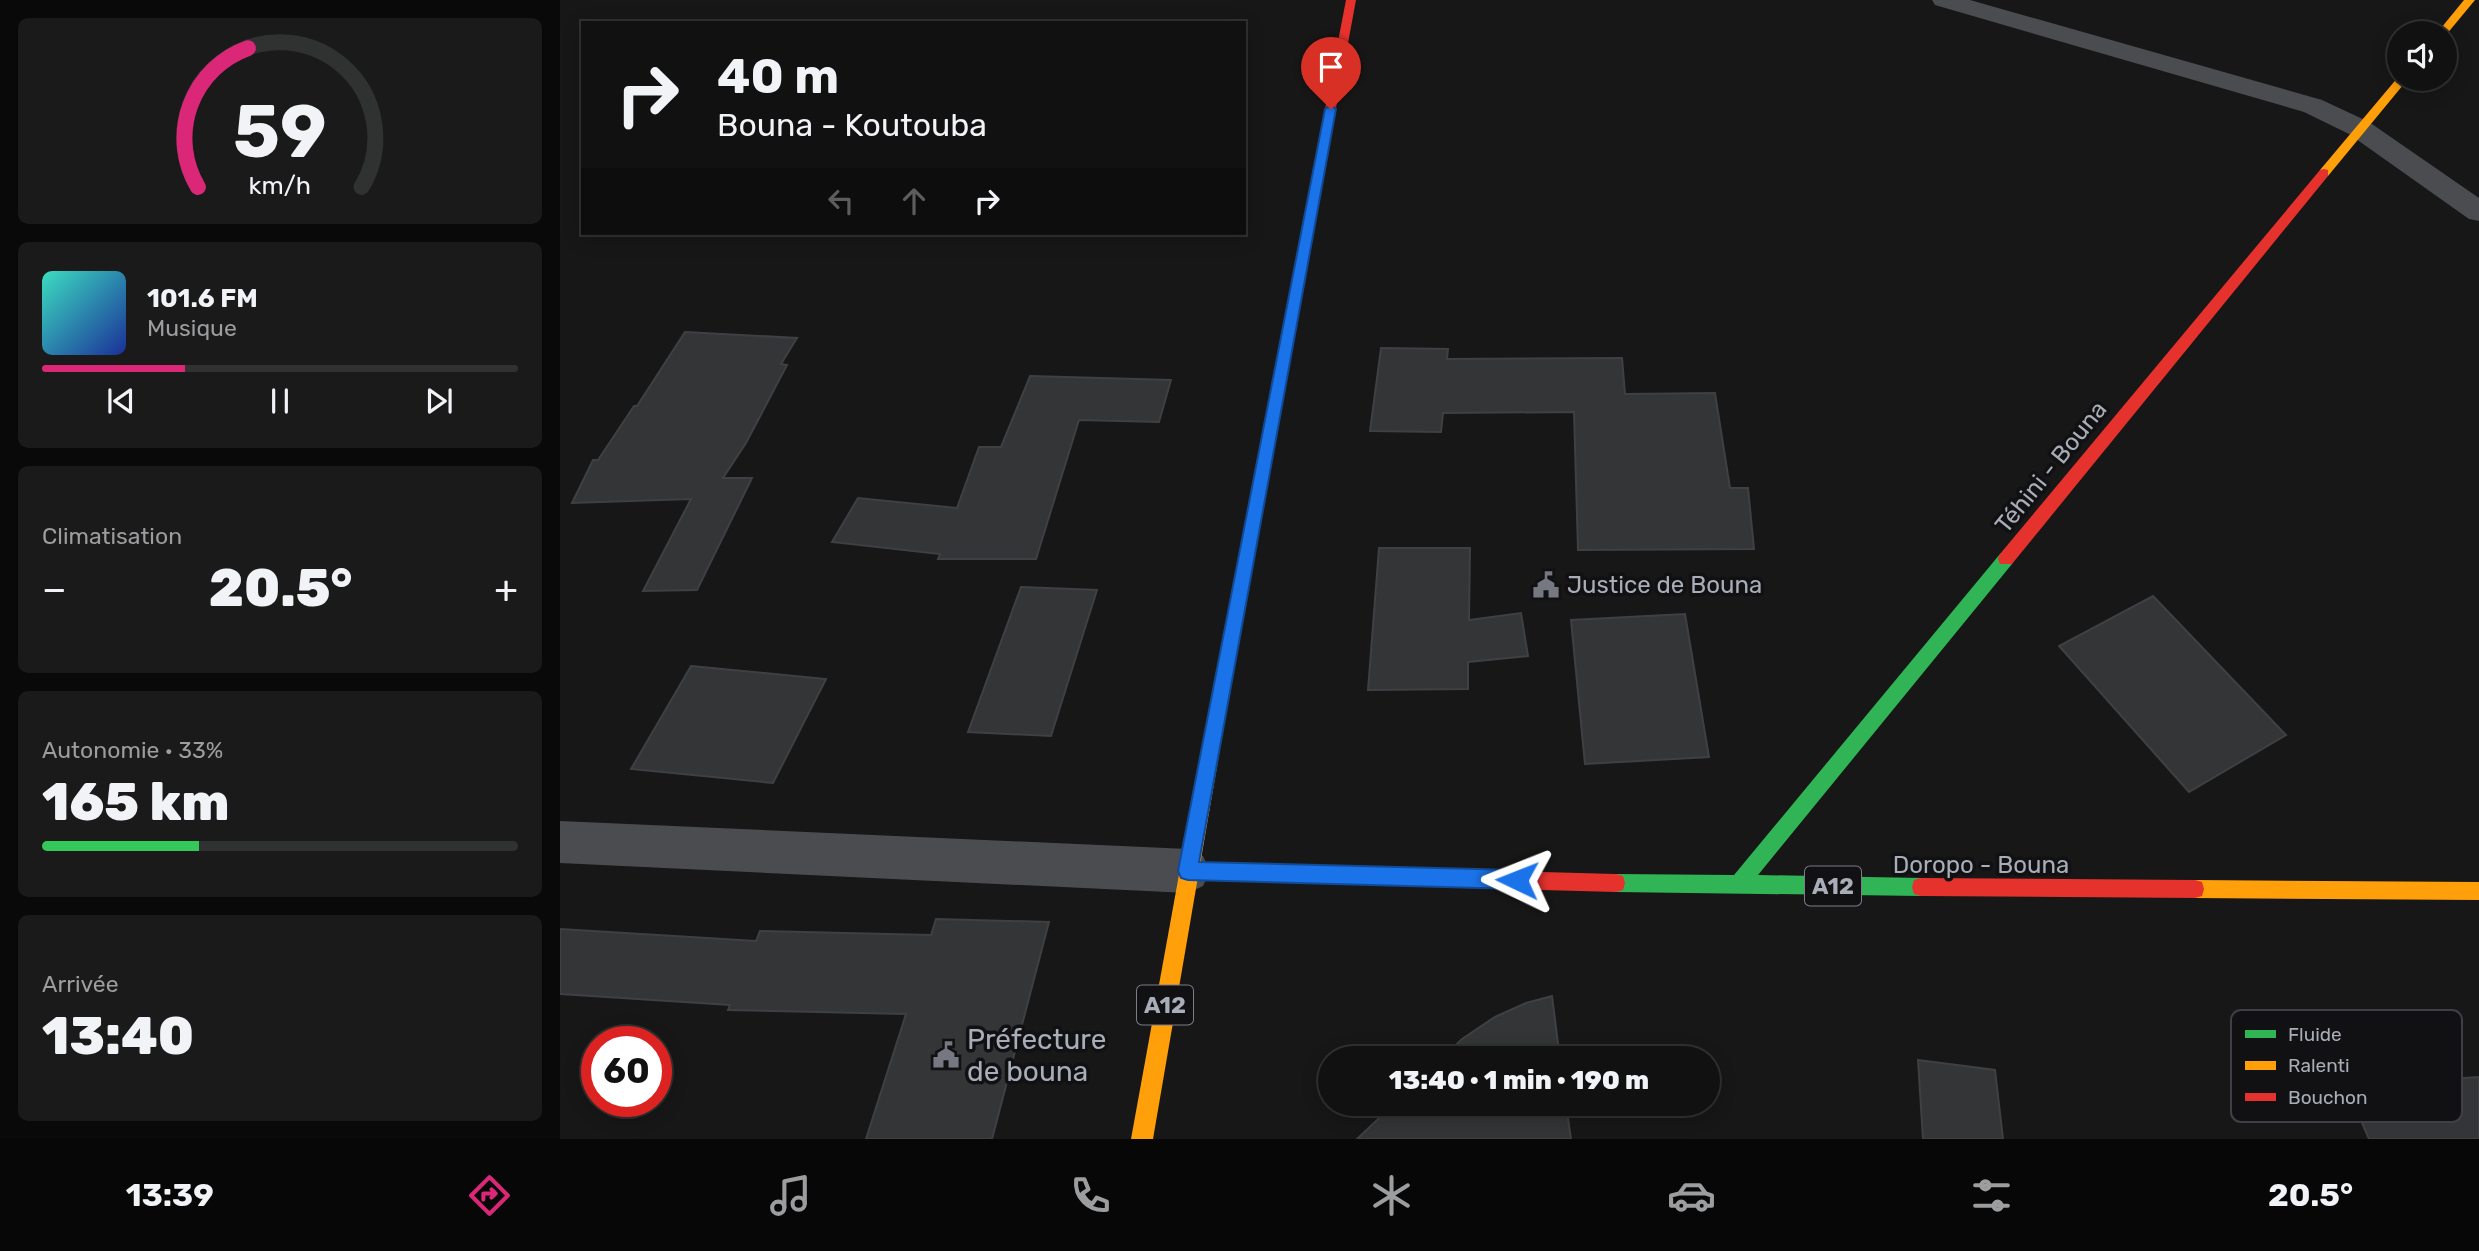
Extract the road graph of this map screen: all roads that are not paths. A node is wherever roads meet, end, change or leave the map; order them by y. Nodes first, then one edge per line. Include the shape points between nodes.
1 (1351, 0) edge
2 (1944, 0) edge
3 (2470, 0) edge
4 (2452, 21) edge
5 (2391, 91) edge
6 (2359, 128) junction
7 (2479, 212) edge
8 (560, 842) edge
9 (1188, 871) junction
10 (1737, 886) junction
11 (2479, 891) edge
12 (1142, 1139) edge

1 - 9 main road
2 - 6 street via 2313,106
3 - 4 main road
5 - 6 main road, Téhini - Bouna
6 - 7 street
6 - 10 main road, Téhini - Bouna
8 - 9 street
9 - 10 main road, Doropo - Bouna / A12
9 - 12 main road, A12
10 - 11 main road, Doropo - Bouna / A12

